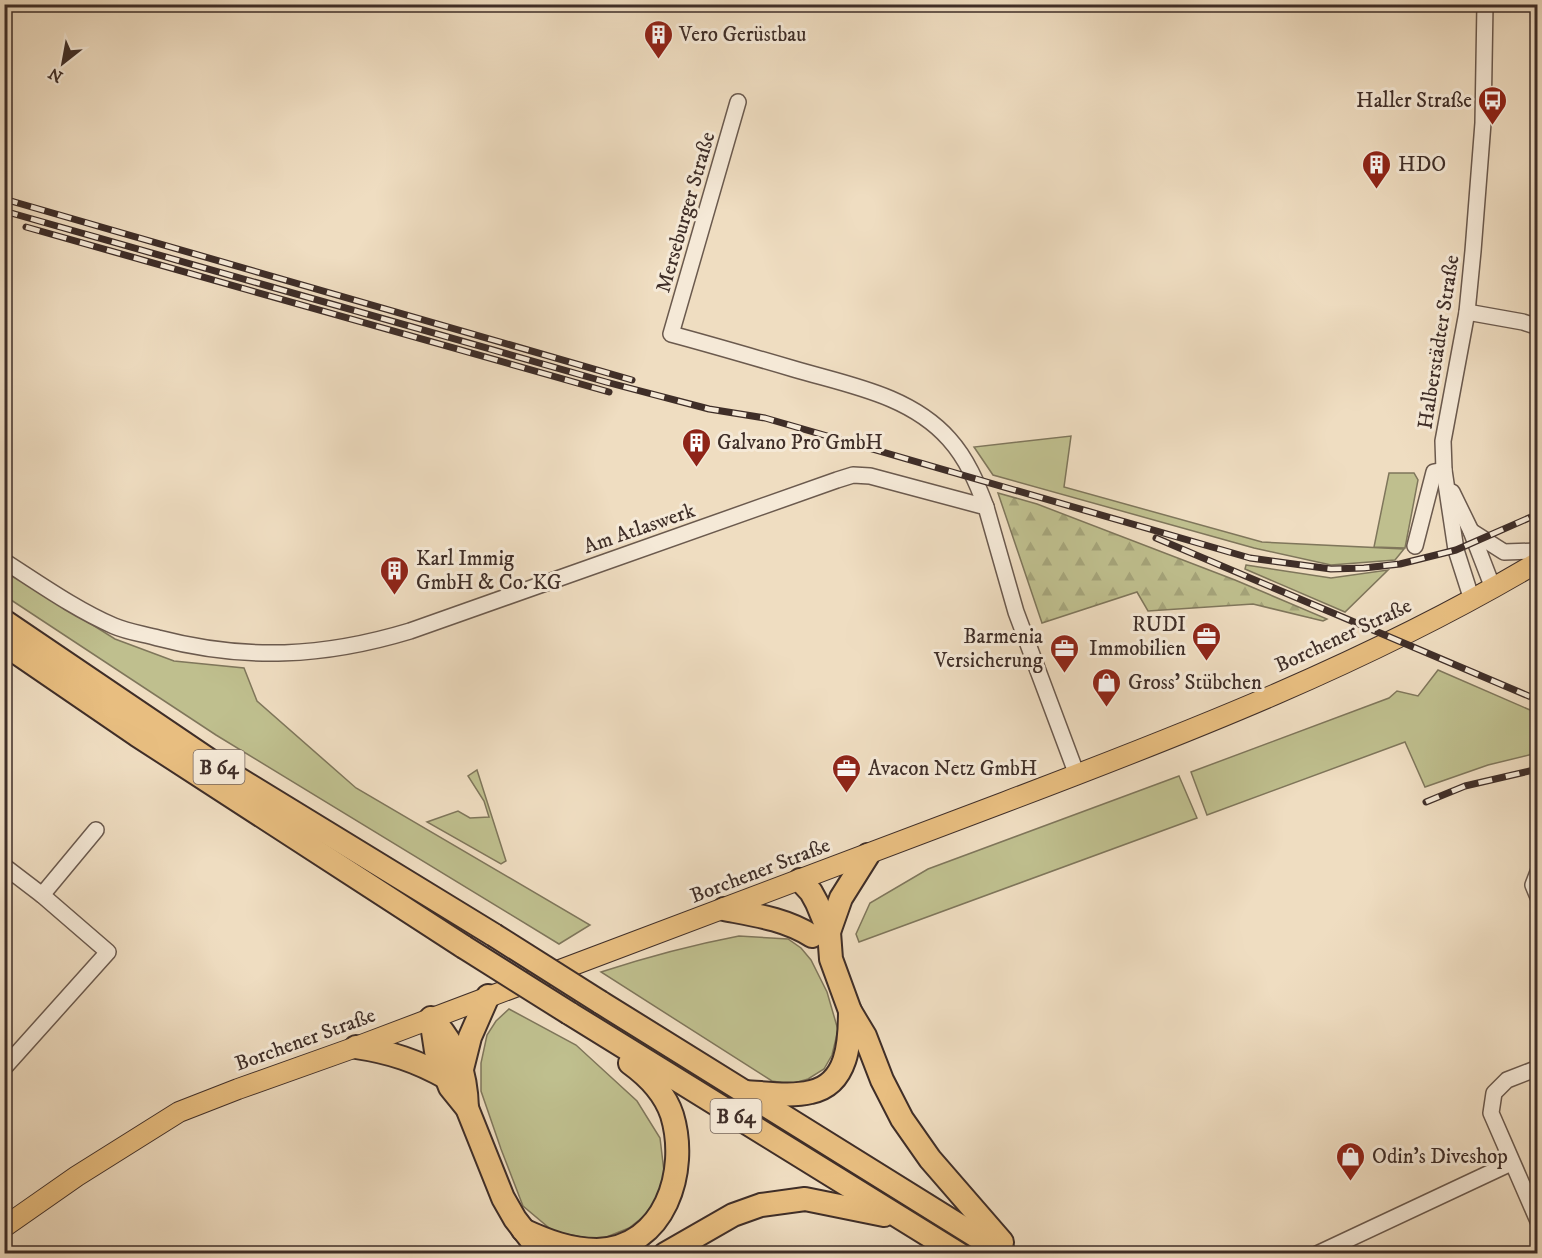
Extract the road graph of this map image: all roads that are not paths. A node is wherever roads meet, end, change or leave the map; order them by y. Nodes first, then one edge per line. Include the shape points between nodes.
1 (1485, 4) edge
2 (738, 102) dead end
3 (1467, 312) junction
4 (1538, 327) edge
5 (1445, 476) junction
6 (986, 507) junction
7 (1471, 531) junction
8 (1415, 546) dead end
9 (1538, 551) edge
10 (4, 561) edge
11 (1538, 562) edge
12 (1493, 588) junction
13 (1472, 600) junction
14 (4, 621) edge
15 (4, 645) edge
16 (1077, 775) junction
17 (96, 830) dead end
18 (868, 855) junction
19 (4, 866) edge
20 (1538, 872) edge
21 (800, 880) junction
22 (42, 895) junction
23 (1538, 897) edge
24 (724, 909) junction
25 (821, 934) junction
26 (488, 996) junction
27 (850, 1011) junction
28 (569, 1012) junction
29 (431, 1018) junction
30 (356, 1047) junction
31 (4, 1068) edge
32 (1538, 1068) edge
33 (454, 1074) junction
34 (745, 1092) junction
35 (1511, 1164) junction
36 (903, 1220) junction
37 (1538, 1221) edge
38 (4, 1227) edge
39 (523, 1230) junction
40 (543, 1254) edge
41 (665, 1254) edge
42 (959, 1254) edge
43 (1005, 1254) edge
44 (1013, 1254) edge
45 (1317, 1254) edge

1 - 3 street, Halberstädter Straße via 1480,171
2 - 6 street, Merseburger Straße via 671,334 882,394 919,413 961,454
3 - 4 street
3 - 5 street, Halberstädter Straße via 1443,441
5 - 7 street, Halberstädter Straße
5 - 8 street via 1434,472
5 - 13 street, Halberstädter Straße via 1456,550
6 - 10 street, Am Atlaswerk via 870,476 854,476 410,631 352,646 293,652 255,654 215,649 116,627
6 - 16 street via 1016,612
7 - 9 street via 1504,552
7 - 12 street, Halberstädter Straße
11 - 12 main road, Borchener Straße
12 - 13 main road, Borchener Straße
13 - 16 main road, Borchener Straße via 1342,663
14 - 34 highway, B 64, bridge via 221,768
15 - 28 highway, B 64, bridge via 137,735
16 - 18 main road, Borchener Straße
17 - 22 street
18 - 21 main road, Borchener Straße
18 - 25 highway
19 - 22 street
20 - 23 street via 1533,885
21 - 24 main road, Borchener Straße
21 - 25 highway via 799,898
22 - 31 street via 108,952
24 - 25 highway
24 - 26 main road, Borchener Straße
25 - 27 highway
26 - 29 main road, Borchener Straße
26 - 33 highway
27 - 34 highway via 847,1057 827,1085 811,1092
27 - 44 highway via 902,1119 936,1166
28 - 36 highway, B 64
28 - 39 highway via 604,1046 659,1089 676,1131 676,1180 657,1218 624,1244 599,1250 570,1248
29 - 30 main road, Borchener Straße
29 - 33 highway via 436,1051
30 - 33 highway via 387,1052
30 - 38 main road, Borchener Straße via 179,1112
32 - 35 street via 1507,1080 1494,1094 1491,1113
33 - 39 highway via 450,1086 467,1108 503,1198
34 - 43 highway, B 64
35 - 37 street
35 - 45 street
36 - 41 highway via 805,1199 760,1204
36 - 42 highway, B 64
39 - 40 highway

